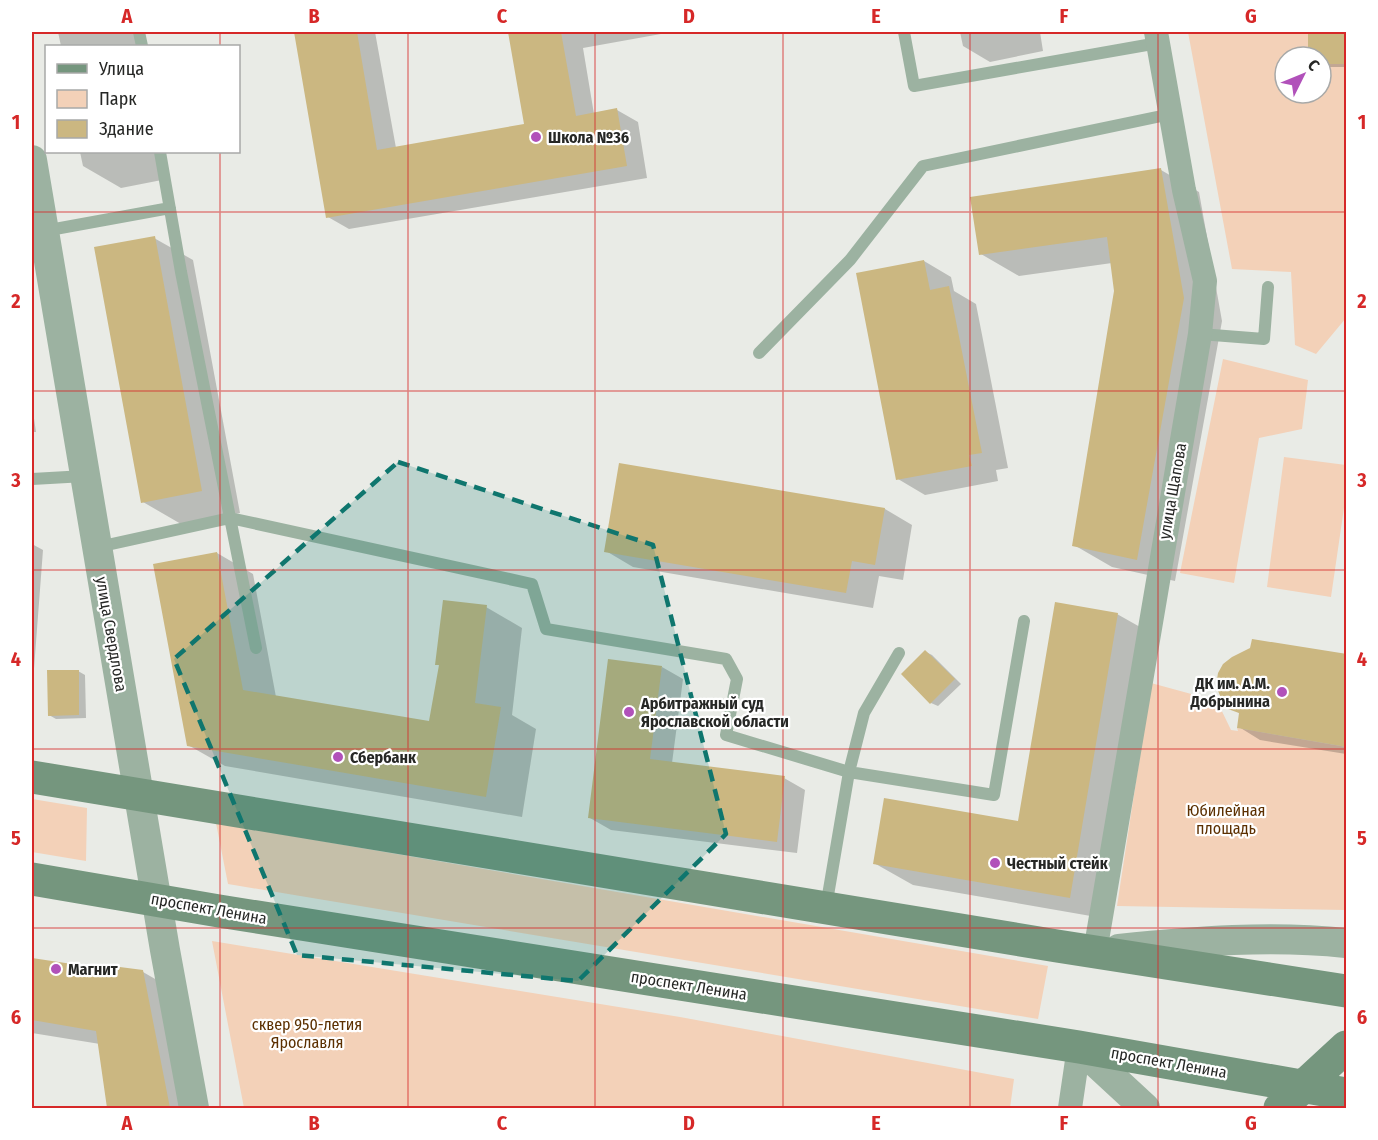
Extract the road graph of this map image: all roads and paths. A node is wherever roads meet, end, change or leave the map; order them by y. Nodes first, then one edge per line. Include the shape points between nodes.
1 (904, 32) edge
2 (1157, 37) edge
3 (1171, 114) junction
4 (160, 153) edge
5 (32, 160) edge
6 (170, 208) junction
7 (38, 214) edge
8 (1268, 287) dead end
9 (1200, 334) junction
10 (759, 353) dead end
11 (85, 476) junction
12 (32, 478) edge
13 (230, 518) junction
14 (97, 547) junction
15 (1024, 621) dead end
16 (256, 648) dead end
17 (899, 653) dead end
18 (849, 772) junction
19 (32, 777) edge
20 (139, 794) junction
21 (32, 879) edge
22 (156, 899) junction
23 (826, 908) junction
24 (1347, 944) edge
25 (1095, 952) junction
26 (1347, 991) edge
27 (1079, 1047) junction
28 (1347, 1047) edge
29 (1304, 1086) junction
30 (1347, 1094) edge
31 (194, 1108) edge
32 (1070, 1108) edge
33 (1145, 1108) edge
34 (1280, 1108) edge

1 - 2 lane via 914,86
2 - 3 street, улица Щапова
3 - 9 street, улица Щапова via 1205,281
3 - 10 lane via 923,166 850,260
4 - 6 lane
5 - 7 street, улица Свердлова
6 - 7 lane
6 - 13 lane
7 - 11 street, улица Свердлова
8 - 9 lane via 1264,339
9 - 25 street, улица Щапова
11 - 12 lane
11 - 14 street, улица Свердлова
13 - 14 lane
13 - 16 lane
13 - 18 lane via 532,584 546,629 726,659 737,679 726,735
14 - 20 street, улица Свердлова
15 - 18 lane via 994,795
17 - 18 lane via 864,713
18 - 23 lane
19 - 20 main road
20 - 22 street, улица Свердлова
20 - 23 main road
21 - 22 main road, проспект Ленина
22 - 27 main road, проспект Ленина
22 - 31 street, улица Свердлова
23 - 25 main road
24 - 25 street via 1317,940 1188,942
25 - 26 main road
27 - 29 main road, проспект Ленина
27 - 32 street
27 - 33 street
28 - 29 main road
29 - 30 main road, проспект Ленина
29 - 34 main road

